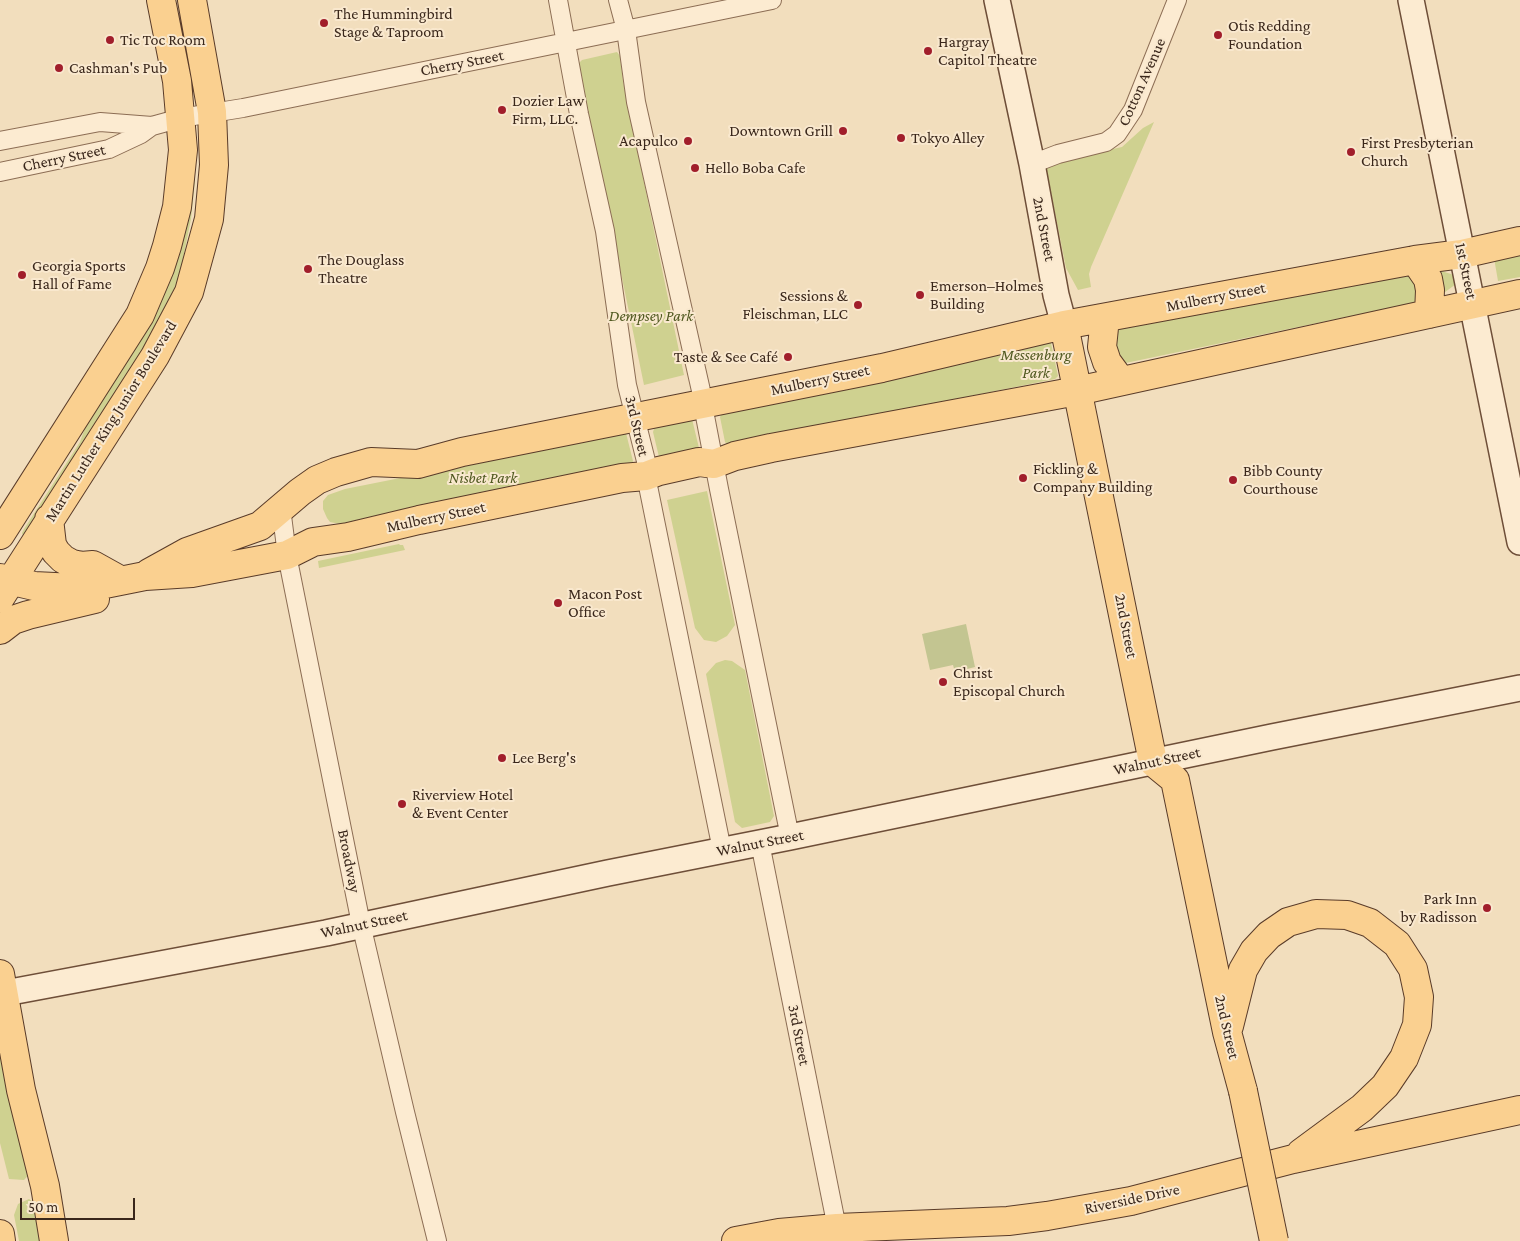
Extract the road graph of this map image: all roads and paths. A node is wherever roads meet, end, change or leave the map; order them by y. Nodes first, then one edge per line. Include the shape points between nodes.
1 (160, 0) edge
2 (192, 0) edge
3 (558, 0) edge
4 (618, 0) edge
5 (772, 0) edge
6 (998, 0) edge
7 (1178, 0) edge
8 (1411, 0) edge
9 (626, 30) junction
10 (565, 42) junction
11 (212, 112) junction
12 (181, 118) junction
13 (152, 126) junction
14 (0, 141) edge
15 (1032, 164) junction
16 (0, 172) edge
17 (1520, 241) edge
18 (1462, 254) junction
19 (1415, 260) junction
20 (1520, 294) edge
21 (1472, 304) junction
22 (1429, 314) junction
23 (1105, 318) junction
24 (1064, 326) junction
25 (1121, 381) junction
26 (1077, 391) junction
27 (704, 404) junction
28 (635, 418) junction
29 (714, 464) junction
30 (646, 476) junction
31 (281, 508) junction
32 (49, 519) junction
33 (0, 535) edge
34 (1520, 542) edge
35 (287, 555) junction
36 (132, 578) junction
37 (3, 585) edge
38 (0, 630) edge
39 (1520, 688) edge
40 (1153, 762) junction
41 (790, 837) junction
42 (760, 843) junction
43 (722, 850) junction
44 (362, 924) junction
45 (1, 987) edge
46 (1227, 1032) junction
47 (1520, 1110) edge
48 (1293, 1159) junction
49 (837, 1228) junction
50 (0, 1234) edge
51 (1, 1241) edge
52 (54, 1241) edge
53 (437, 1241) edge
54 (736, 1241) edge
55 (1274, 1241) edge

1 - 12 main road, Martin Luther King Junior Boulevard via 178,80
2 - 11 main road, Martin Luther King Junior Boulevard
3 - 10 street, 3rd Street
4 - 9 street
5 - 9 street, Cherry Street
6 - 15 street, 2nd Street
7 - 15 street, Cotton Avenue via 1138,99 1117,134 1106,142
8 - 18 street, 1st Street
9 - 10 street, Cherry Street
9 - 27 street via 636,102
10 - 11 street, Cherry Street
10 - 28 street, 3rd Street via 605,231 622,357
11 - 12 street, Cherry Street
11 - 32 main road, Martin Luther King Junior Boulevard via 215,145 212,198 204,242 189,292 155,356
12 - 13 street, Cherry Street
12 - 33 main road, Martin Luther King Junior Boulevard via 183,150 177,208 163,261 140,316
13 - 14 street, Cherry Street via 100,122
13 - 16 street, Cherry Street via 109,149
15 - 24 street, 2nd Street
17 - 18 main road, Mulberry Street
18 - 19 main road, Mulberry Street
18 - 21 street, 1st Street
19 - 22 main road via 1428,279
19 - 23 main road, Mulberry Street
20 - 21 main road, Mulberry Street
21 - 22 main road, Mulberry Street
21 - 34 street, 1st Street
22 - 25 main road, Mulberry Street
23 - 24 main road, Mulberry Street
23 - 25 main road via 1102,347 1107,362
24 - 26 main road, 2nd Street
24 - 27 main road, Mulberry Street via 882,368
25 - 26 main road, Mulberry Street
26 - 29 main road, Mulberry Street via 771,448
26 - 40 main road, 2nd Street
27 - 28 main road, Mulberry Street
27 - 29 street
28 - 30 street, 3rd Street via 646,462
28 - 31 main road, Mulberry Street via 462,452 418,464 371,462 317,480
29 - 30 main road, Mulberry Street via 699,462
29 - 41 street
30 - 35 main road, Mulberry Street via 622,478 313,542
30 - 43 street, 3rd Street
31 - 35 street, Broadway
31 - 36 main road, Mulberry Street via 260,526 187,552
32 - 36 main road via 52,545 63,559
32 - 37 main road, Martin Luther King Junior Boulevard
35 - 36 main road, Mulberry Street via 192,573
35 - 44 street, Broadway
36 - 37 main road, Mulberry Street via 69,588
36 - 38 main road via 96,598 13,620
39 - 40 street, Walnut Street
40 - 41 street, Walnut Street
40 - 46 main road, 2nd Street via 1175,780
41 - 42 street, Walnut Street
42 - 43 street, Walnut Street
42 - 49 street, 3rd Street
43 - 44 street, Walnut Street
44 - 45 street, Walnut Street via 307,937
44 - 53 street, Broadway
45 - 52 main road
46 - 48 main road via 1243,970 1254,951 1288,922 1316,914 1347,915 1370,923 1397,944 1414,969 1419,998 1417,1025 1404,1058 1385,1086 1362,1108
46 - 55 main road, 2nd Street, bridge via 1243,1091
47 - 48 main road, Riverside Drive
48 - 49 main road, Riverside Drive via 1130,1201 1047,1216 1008,1221
49 - 54 main road, Riverside Drive
50 - 51 main road

